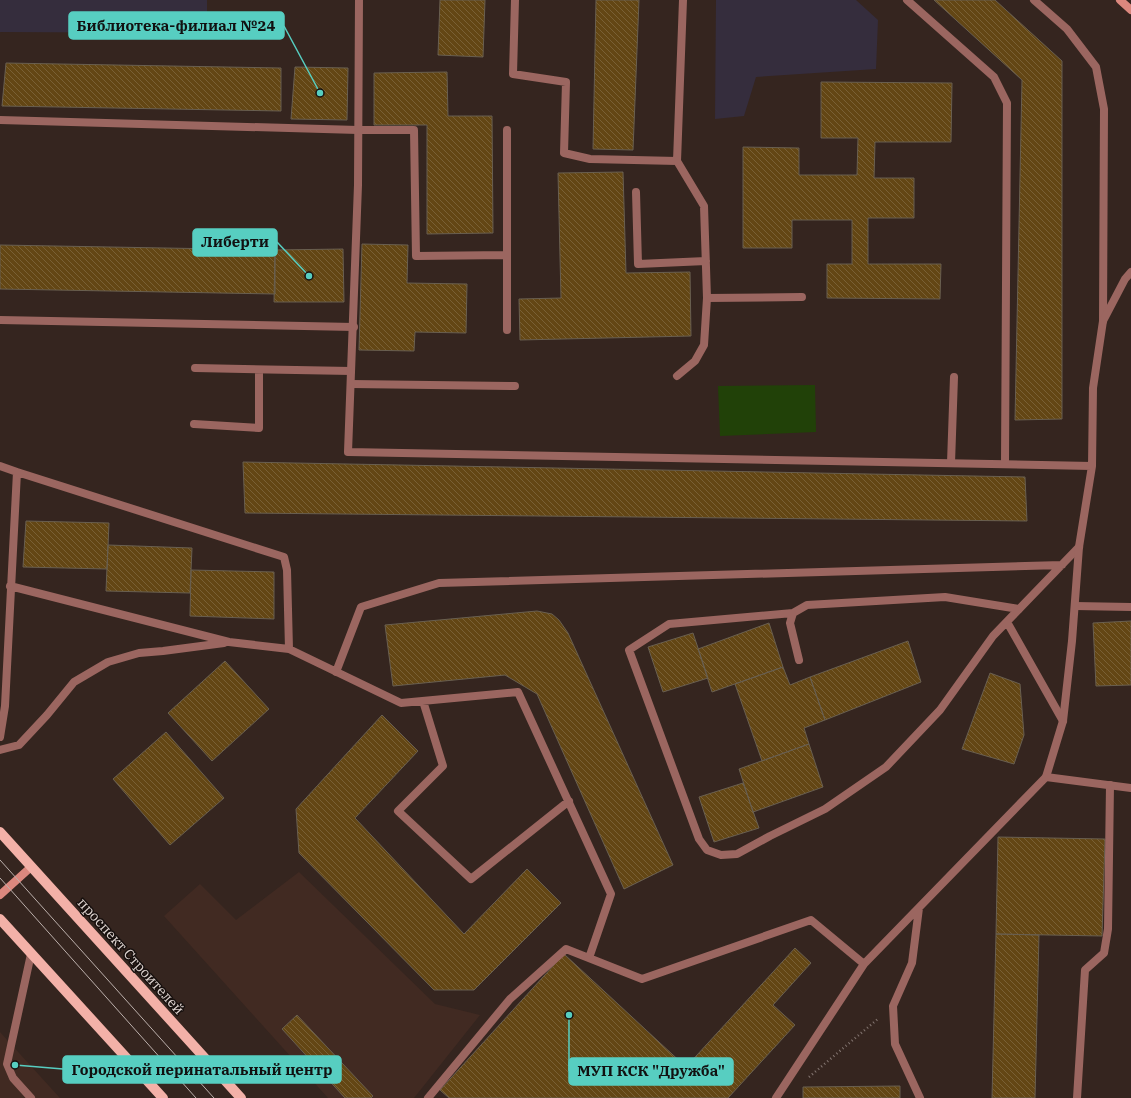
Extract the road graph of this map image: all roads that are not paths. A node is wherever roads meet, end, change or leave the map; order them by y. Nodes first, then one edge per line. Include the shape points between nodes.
1 (359, 0) edge
2 (515, 0) edge
3 (683, 0) edge
4 (907, 0) edge
5 (1034, 0) edge
6 (1120, 0) edge
7 (1131, 10) edge
8 (0, 120) edge
9 (358, 130) junction
10 (508, 130) dead end
11 (677, 161) junction
12 (636, 192) dead end
13 (507, 255) junction
14 (706, 262) junction
15 (1131, 272) edge
16 (802, 297) dead end
17 (707, 298) junction
18 (0, 320) edge
19 (1103, 321) junction
20 (354, 327) junction
21 (507, 330) dead end
22 (195, 368) dead end
23 (259, 370) junction
24 (351, 371) junction
25 (677, 376) dead end
26 (954, 377) dead end
27 (351, 384) junction
28 (515, 386) dead end
29 (194, 424) dead end
30 (951, 463) junction
31 (1005, 464) junction
32 (0, 466) edge
33 (1092, 466) junction
34 (17, 472) junction
35 (1079, 547) junction
36 (1062, 565) junction
37 (10, 586) junction
38 (1075, 606) junction
39 (1131, 607) edge
40 (1019, 609) junction
41 (793, 614) junction
42 (1007, 622) junction
43 (229, 642) junction
44 (288, 649) junction
45 (799, 660) dead end
46 (336, 672) junction
47 (423, 701) junction
48 (2, 703) edge
49 (1063, 721) junction
50 (0, 737) edge
51 (0, 750) edge
52 (1046, 777) junction
53 (1110, 785) junction
54 (1131, 788) edge
55 (569, 801) junction
56 (0, 832) edge
57 (31, 866) junction
58 (0, 895) edge
59 (919, 908) junction
60 (0, 919) edge
61 (31, 954) junction
62 (589, 958) junction
63 (864, 964) junction
64 (31, 1098) edge
65 (163, 1098) edge
66 (241, 1098) edge
67 (428, 1098) edge
68 (776, 1098) edge
69 (920, 1098) edge
70 (1077, 1098) edge

1 - 9 street
2 - 11 street via 513,74 566,82 564,153 590,159
3 - 11 street
4 - 31 street via 994,77 1007,103
5 - 19 street via 1066,29 1096,67 1104,109
6 - 7 street
8 - 9 street
9 - 13 street via 414,130 416,256
9 - 20 street
10 - 13 street
11 - 14 street via 704,206
12 - 14 street via 638,264
13 - 21 street
14 - 17 street
15 - 19 street
16 - 17 street
17 - 25 street via 704,345 695,361
18 - 20 street
19 - 33 street via 1093,388
20 - 24 street
22 - 23 street
23 - 24 street
23 - 29 street via 259,428
24 - 27 street
26 - 30 street
27 - 28 street
27 - 30 street via 348,452
30 - 31 street
31 - 33 street
32 - 34 street
33 - 35 street
34 - 37 street
34 - 44 street via 284,557 287,570
35 - 36 street
35 - 38 street
36 - 40 street
36 - 46 street via 439,583 361,607
37 - 43 street
37 - 48 street
38 - 39 street
38 - 49 street
40 - 41 street via 945,597 807,605
40 - 42 street
41 - 42 street via 669,624 629,650 699,839 707,850 721,855 737,854 825,809 886,767 940,710 993,636
41 - 45 street via 790,623
42 - 49 street
43 - 44 street
43 - 51 street via 139,653 108,662 74,682 19,745
44 - 46 street
46 - 47 street via 401,703
47 - 55 street via 518,692
47 - 55 street via 443,766 398,811 470,879
48 - 50 street
49 - 52 street
52 - 53 street
52 - 59 street
53 - 54 street
53 - 70 street via 1108,929 1104,953 1085,970
55 - 62 street via 611,894
56 - 57 main road, проспект Строителей
57 - 58 street
57 - 66 main road, проспект Строителей
59 - 63 street
59 - 69 street via 912,963 893,1006 895,1044
60 - 61 main road
61 - 64 street via 7,1064 13,1078
61 - 65 main road
62 - 63 street via 642,979 811,920
62 - 67 street via 566,948 510,999
63 - 68 street

